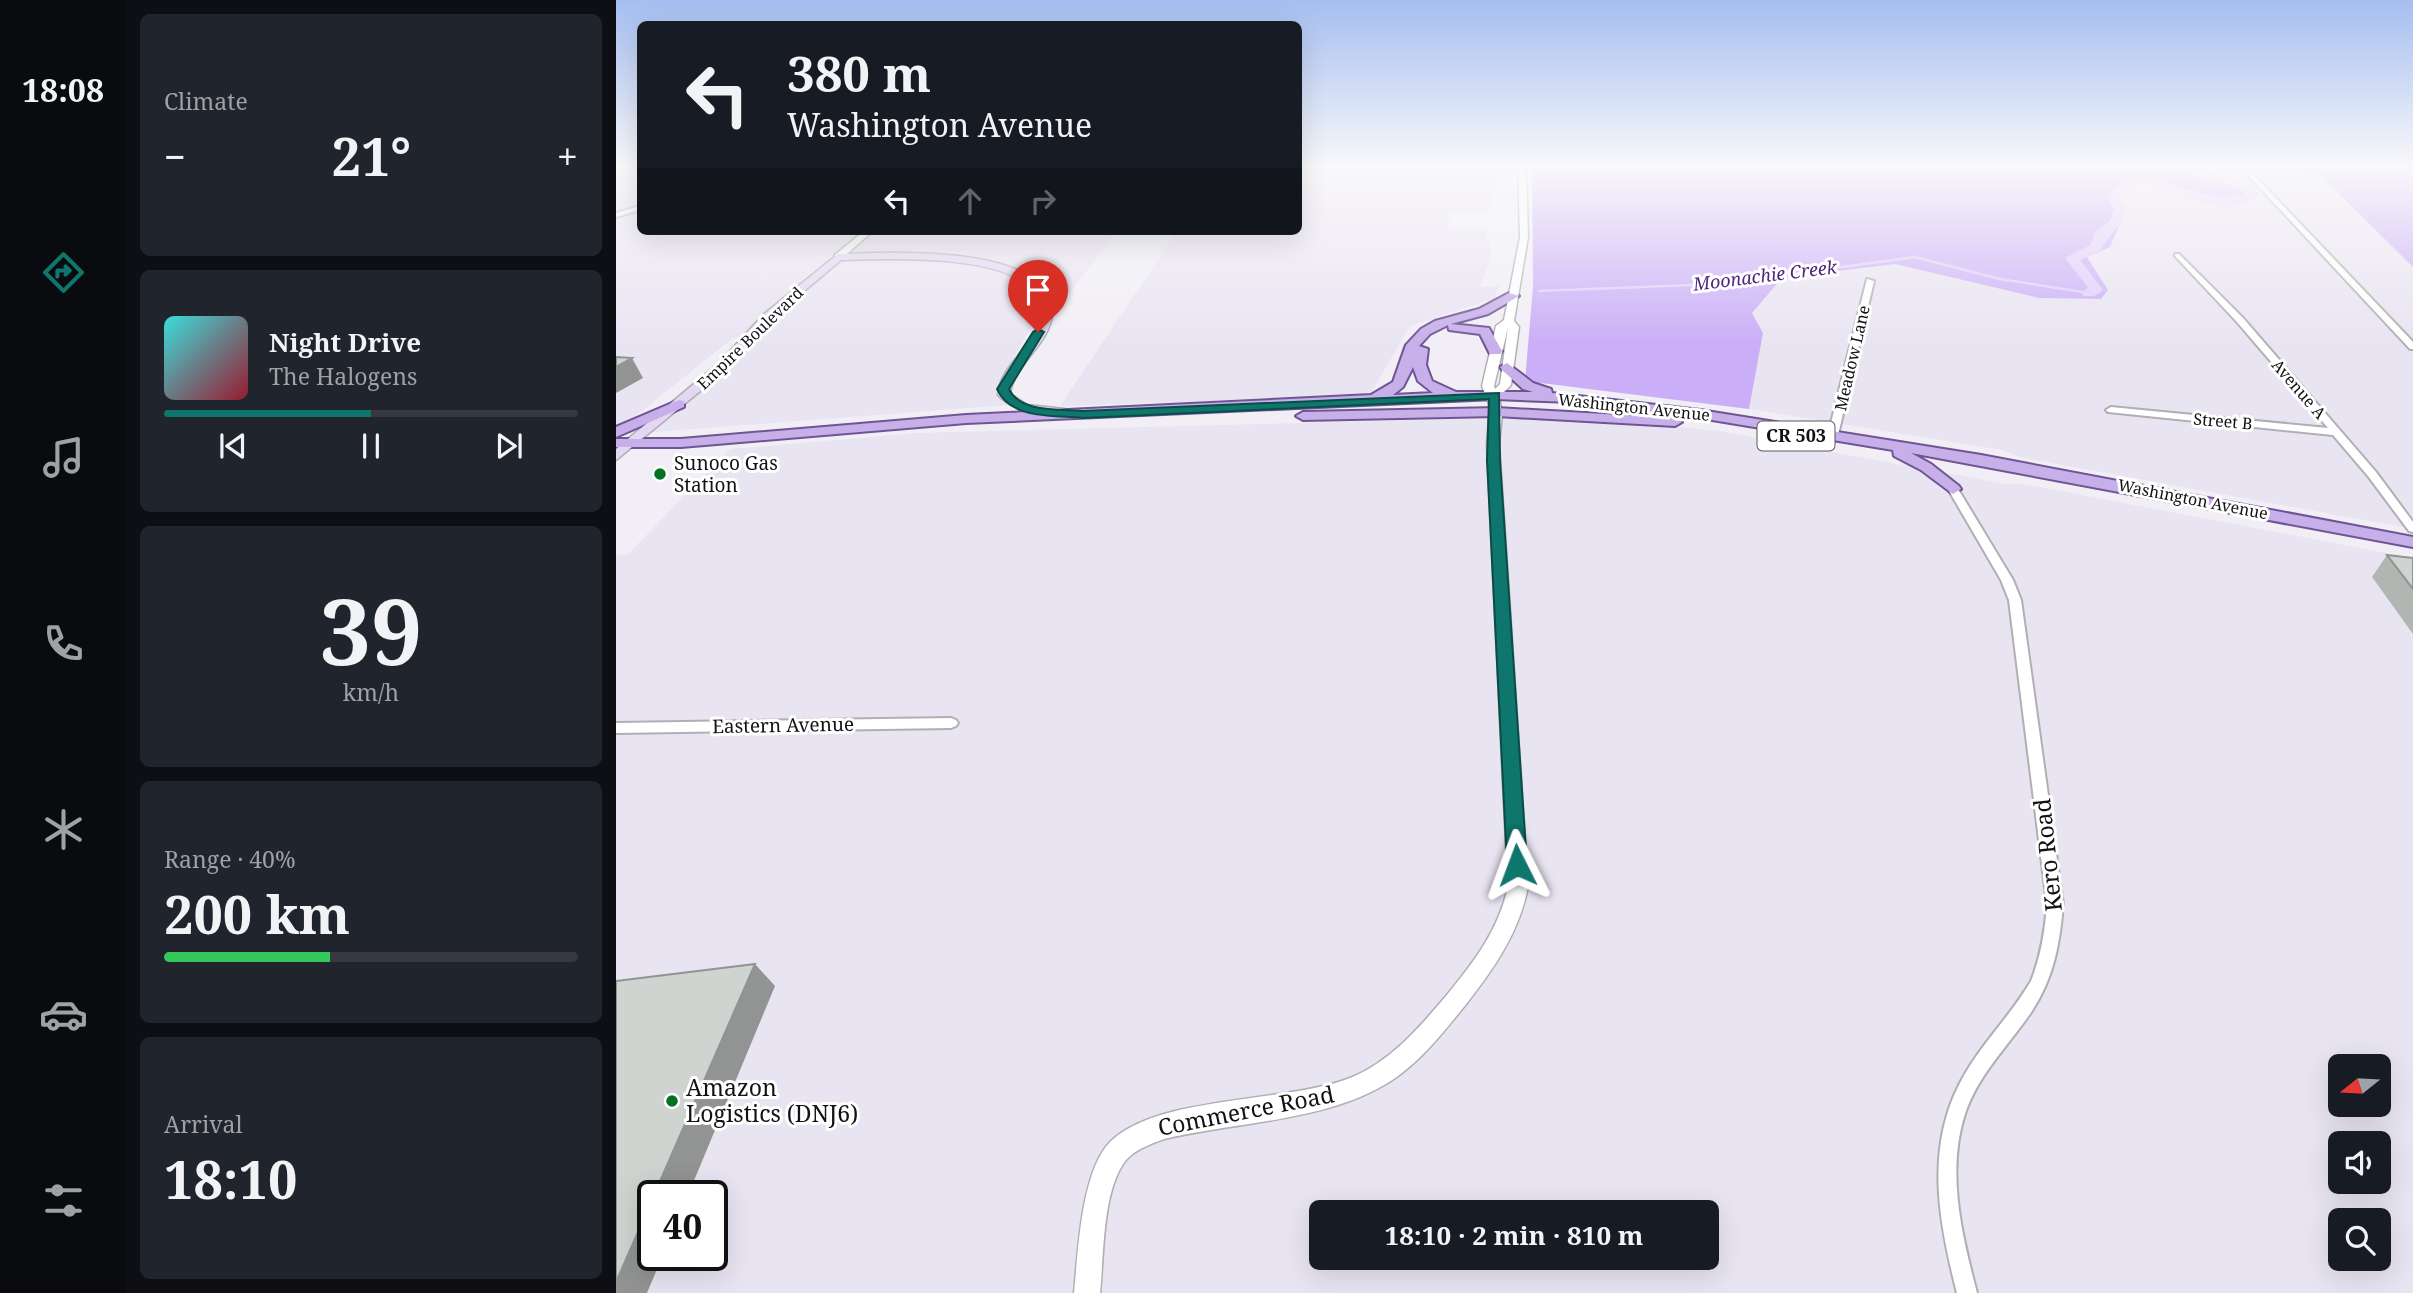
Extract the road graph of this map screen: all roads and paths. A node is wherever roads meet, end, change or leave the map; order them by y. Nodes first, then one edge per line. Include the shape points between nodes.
1 (1524, 224) edge
2 (2297, 224) edge
3 (864, 235) edge
4 (2177, 254) dead end
5 (838, 257) junction
6 (1870, 281) dead end
7 (1513, 296) junction
8 (1509, 322) junction
9 (2413, 348) edge
10 (1495, 351) junction
11 (1507, 367) junction
12 (1494, 395) junction
13 (1461, 396) junction
14 (1571, 398) junction
15 (1359, 400) junction
16 (679, 404) junction
17 (2111, 410) dead end
18 (1497, 412) junction
19 (1083, 414) junction
20 (1259, 417) junction
21 (844, 429) junction
22 (2336, 432) junction
23 (616, 433) edge
24 (1833, 435) junction
25 (623, 444) edge
26 (1896, 452) junction
27 (616, 456) edge
28 (1992, 468) junction
29 (1953, 489) junction
30 (2413, 529) edge
31 (2413, 541) edge
32 (2413, 548) edge
33 (951, 723) dead end
34 (616, 728) edge
35 (1087, 1293) edge
36 (1967, 1293) edge

1 - 7 street
2 - 9 street
3 - 5 street, Empire Boulevard
4 - 22 street, Avenue A via 2238,317
5 - 16 main road, Empire Boulevard via 767,317 723,366
5 - 19 main road via 949,258 988,264 1024,277 1044,297 1046,314 1005,383 1004,395 1023,408
6 - 24 street, Meadow Lane
7 - 8 street
7 - 15 main road via 1423,332 1413,344 1399,386
8 - 10 street via 1501,326
8 - 11 street via 1514,327
10 - 12 street via 1488,386
10 - 13 main road via 1485,331 1475,327 1450,327 1423,342 1418,374 1444,393
11 - 12 street via 1505,385
11 - 14 main road via 1528,386
12 - 13 main road, Washington Avenue / CR 503
12 - 14 main road, Washington Avenue / CR 503
12 - 18 street, Commerce Road
12 - 20 main road via 1482,401
13 - 15 main road, Washington Avenue / CR 503
14 - 24 main road, Washington Avenue / CR 503
15 - 19 main road, Washington Avenue / CR 503
16 - 23 main road
16 - 25 main road, Empire Boulevard
17 - 22 street, Street B
18 - 20 main road, Washington Avenue / CR 503
18 - 26 main road, Washington Avenue / CR 503 via 1709,425
18 - 35 street, Commerce Road via 1493,460 1518,887 1506,933 1413,1052 1386,1072 1326,1097 1151,1129 1119,1150 1101,1187
19 - 21 main road, Washington Avenue / CR 503
20 - 21 main road, Washington Avenue / CR 503
21 - 25 main road, Washington Avenue / CR 503
22 - 30 street, Avenue A
24 - 31 main road, Washington Avenue / CR 503
25 - 27 main road, Empire Boulevard
26 - 28 main road, Washington Avenue / CR 503
26 - 29 main road via 1920,463
28 - 29 main road via 1962,472 1953,480
28 - 32 main road, Washington Avenue / CR 503
29 - 36 street, Kero Road via 2015,600 2056,904 2055,932 2041,983 1966,1090 1955,1122 1948,1158 1948,1199 1952,1237
33 - 34 street, Eastern Avenue

